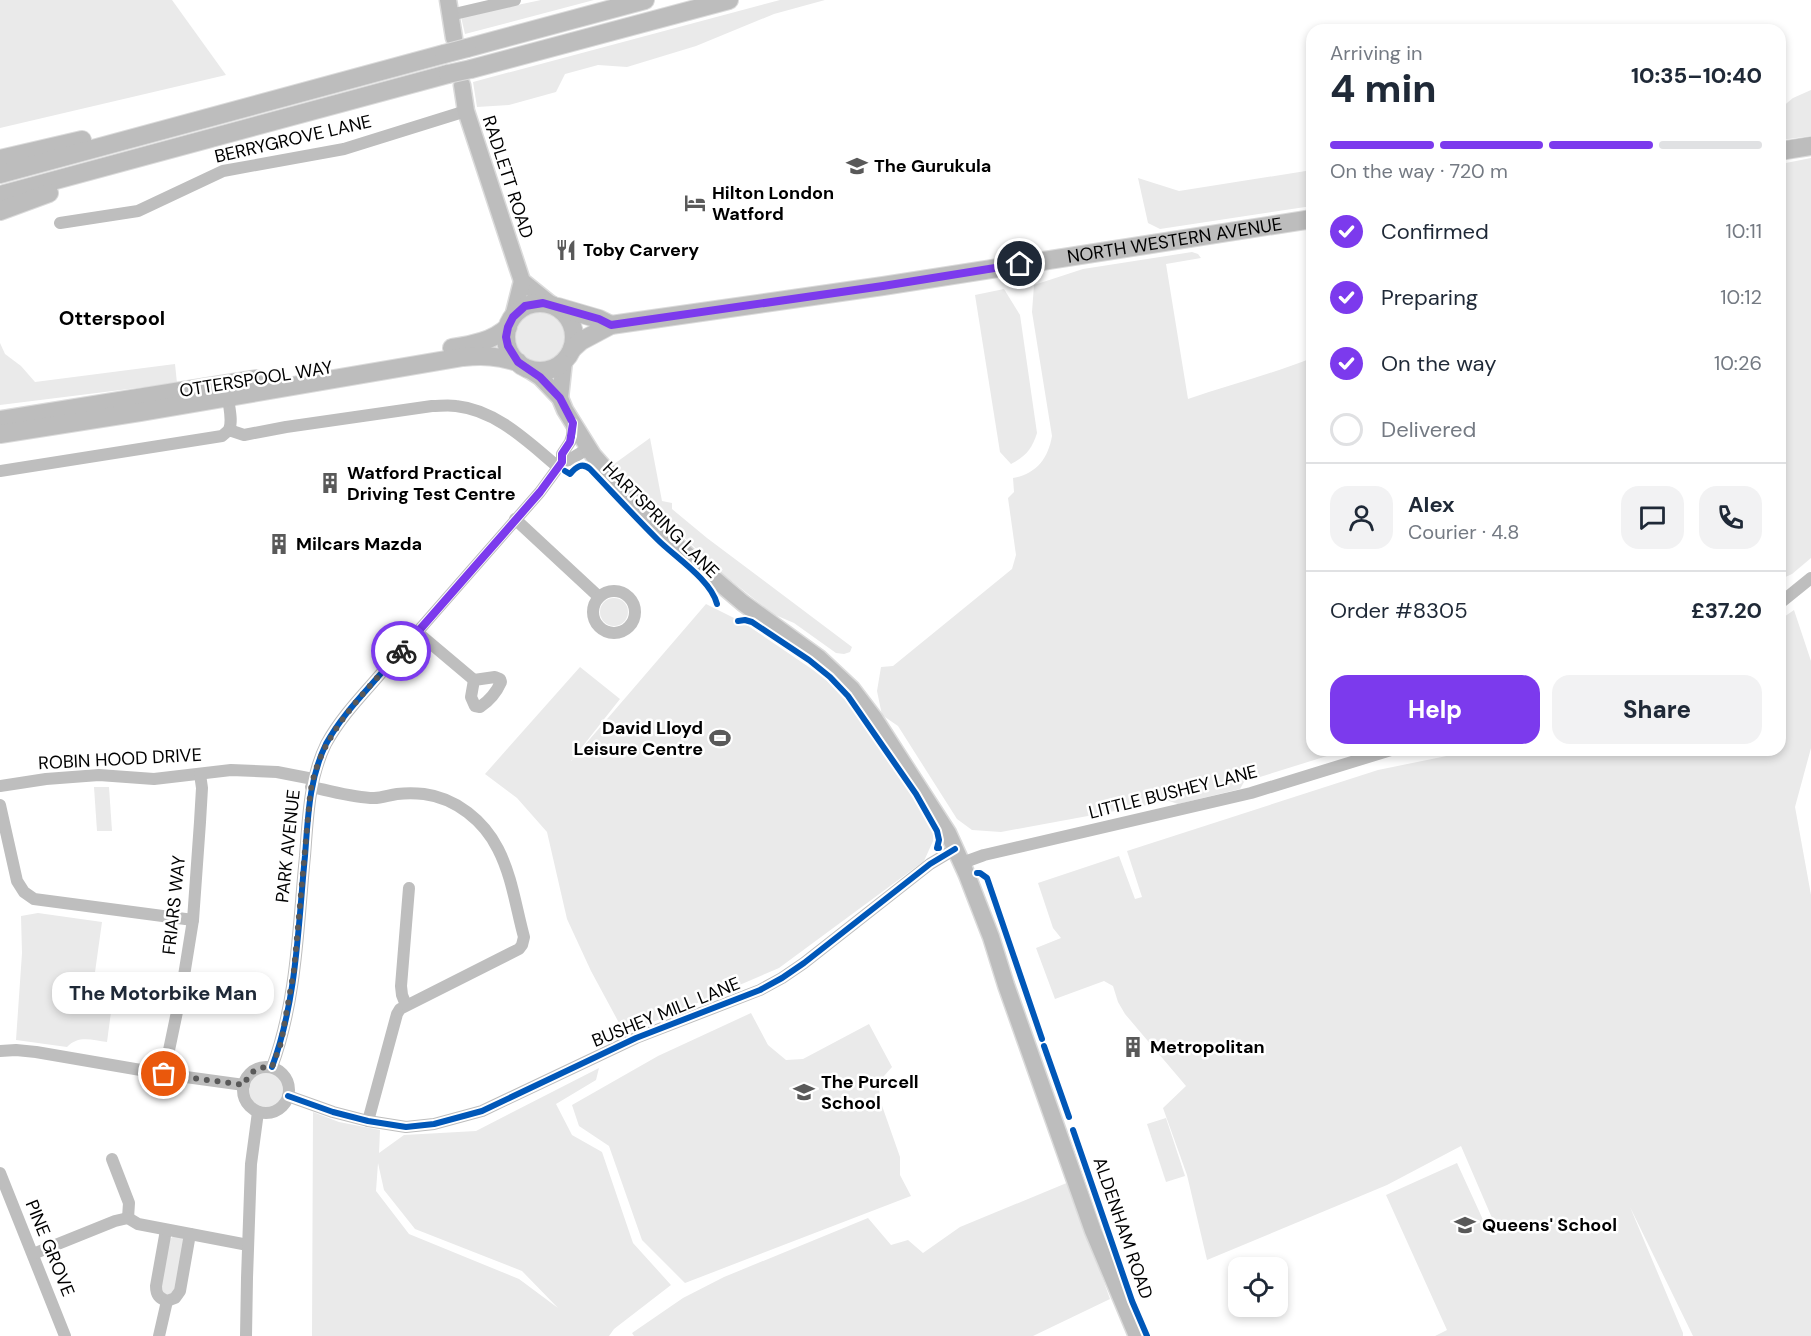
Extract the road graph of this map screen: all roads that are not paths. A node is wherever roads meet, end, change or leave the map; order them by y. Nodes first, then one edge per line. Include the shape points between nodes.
1 (515, 0) edge
2 (645, 0) edge
3 (729, 0) edge
4 (449, 7) edge
5 (461, 43) junction
6 (455, 80) junction
7 (466, 111) junction
8 (161, 131) junction
9 (1811, 146) edge
10 (179, 147) junction
11 (1786, 150) edge
12 (0, 159) edge
13 (0, 174) edge
14 (0, 195) edge
15 (0, 211) edge
16 (1306, 220) edge
17 (60, 223) dead end
18 (522, 281) junction
19 (555, 306) junction
20 (510, 322) junction
21 (611, 325) junction
22 (568, 355) junction
23 (522, 365) junction
24 (228, 397) junction
25 (560, 398) junction
26 (140, 412) junction
27 (0, 419) edge
28 (573, 423) junction
29 (229, 430) junction
30 (0, 434) edge
31 (0, 441) edge
32 (589, 448) junction
33 (560, 464) junction
34 (0, 471) edge
35 (515, 519) junction
36 (1811, 578) edge
37 (599, 597) dead end
38 (1786, 598) edge
39 (417, 632) junction
40 (474, 680) dead end
41 (1371, 756) edge
42 (200, 774) junction
43 (312, 783) junction
44 (0, 786) edge
45 (0, 805) edge
46 (958, 856) junction
47 (409, 888) dead end
48 (193, 920) junction
49 (406, 1005) junction
50 (0, 1051) edge
51 (272, 1067) junction
52 (164, 1074) junction
53 (244, 1085) junction
54 (288, 1096) junction
55 (258, 1112) junction
56 (368, 1121) junction
57 (112, 1159) dead end
58 (0, 1173) edge
59 (128, 1218) junction
60 (166, 1230) junction
61 (190, 1234) junction
62 (248, 1245) junction
63 (33, 1254) junction
64 (167, 1301) junction
65 (65, 1336) edge
66 (159, 1336) edge
67 (246, 1336) edge
68 (1137, 1336) edge

1 - 4 street
2 - 5 highway
3 - 6 highway, bridge via 471,69
4 - 5 main road
5 - 8 highway, bridge via 444,54
6 - 7 main road, RADLETT ROAD
6 - 10 highway
7 - 17 street, BERRYGROVE LANE via 344,149 223,171 138,210
7 - 18 main road, RADLETT ROAD
8 - 12 highway via 95,137
8 - 13 highway
9 - 11 highway
10 - 14 highway
10 - 15 highway
16 - 21 highway, NORTH WESTERN AVENUE
18 - 19 main road
18 - 20 main road
19 - 20 highway via 525,306
19 - 21 highway, NORTH WESTERN AVENUE
19 - 22 highway via 573,327
20 - 23 highway via 508,346
20 - 27 highway, OTTERSPOOL WAY via 500,334 465,346
21 - 22 highway, NORTH WESTERN AVENUE via 581,341
22 - 23 highway via 547,370
22 - 25 main road
23 - 24 highway, OTTERSPOOL WAY via 499,356 463,357
23 - 25 main road, HARTSPRING LANE
24 - 26 highway, OTTERSPOOL WAY
24 - 29 street, OTTERSPOOL WAY
25 - 28 main road, HARTSPRING LANE
26 - 30 highway, OTTERSPOOL WAY
26 - 31 highway
28 - 32 main road, HARTSPRING LANE
28 - 33 street, PARK AVENUE
29 - 33 street via 244,435 402,409 456,406 480,411 505,424
29 - 34 street via 222,436
32 - 33 street, PARK AVENUE
32 - 46 main road, HARTSPRING LANE via 650,520 697,564 819,658 853,690 948,834
33 - 35 street, PARK AVENUE
35 - 37 street
35 - 39 street, PARK AVENUE
36 - 38 street
39 - 40 street
39 - 43 street, PARK AVENUE via 342,718 326,745
41 - 46 street, LITTLE BUSHEY LANE via 1251,793 984,855
42 - 43 street, ROBIN HOOD DRIVE via 277,772
42 - 44 street, ROBIN HOOD DRIVE via 154,779 99,775
42 - 48 street, FRIARS WAY
43 - 49 street, ROBIN HOOD DRIVE via 376,798 398,794 438,796 466,811 498,849 524,937 522,945
43 - 51 street, PARK AVENUE via 294,970 281,1043
45 - 48 street via 17,881 33,899
46 - 56 street, BUSHEY MILL LANE via 930,864 804,963 760,990 636,1038 482,1111 406,1127
46 - 68 main road, ALDENHAM ROAD via 991,937 1093,1231
47 - 49 street via 401,986
48 - 52 street, FRIARS WAY
49 - 56 street via 397,1014
50 - 52 street via 36,1052
51 - 53 street via 252,1071
51 - 54 street via 286,1078
52 - 53 street
53 - 55 street via 248,1103
54 - 55 street via 276,1111
54 - 56 street, BUSHEY MILL LANE
55 - 62 street via 251,1164
57 - 59 street via 129,1203
58 - 63 street, PINE GROVE
59 - 60 street
59 - 63 street
60 - 61 street
60 - 64 street via 156,1292
61 - 62 street
61 - 64 street via 180,1291
62 - 67 street
63 - 65 street, PINE GROVE
64 - 66 street

